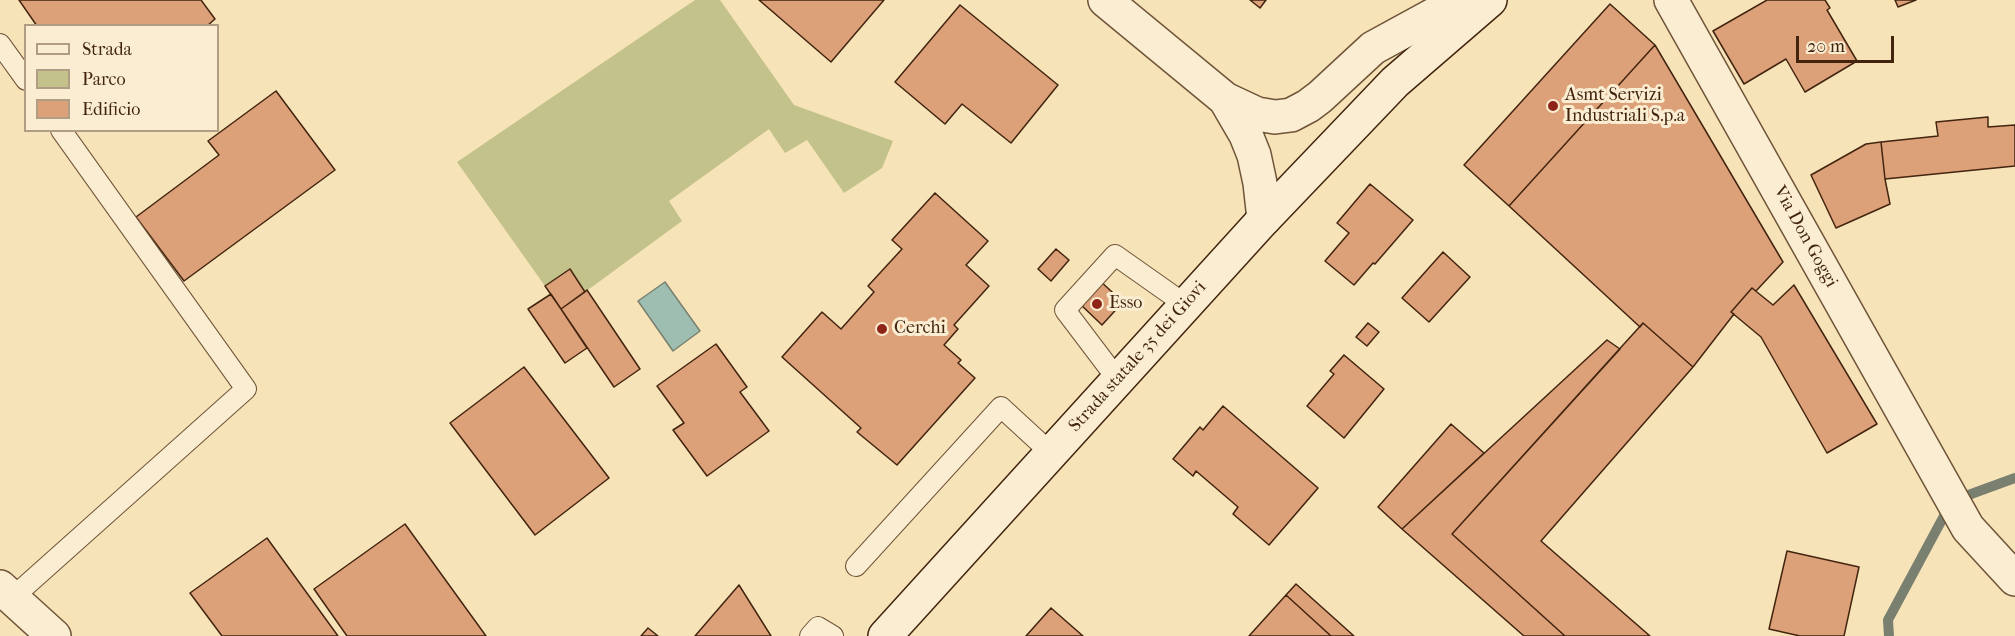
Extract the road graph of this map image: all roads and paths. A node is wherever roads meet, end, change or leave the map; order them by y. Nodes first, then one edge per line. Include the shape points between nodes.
1 (1105, 0) edge
2 (1490, 0) edge
3 (1671, 0) edge
4 (1453, 3) edge
5 (0, 44) edge
6 (24, 77) edge
7 (1395, 82) junction
8 (1225, 99) junction
9 (62, 132) edge
10 (1264, 219) junction
11 (1186, 305) junction
12 (1118, 380) junction
13 (1051, 453) junction
14 (856, 566) dead end
15 (2015, 579) edge
16 (6, 593) edge
17 (54, 636) edge
18 (810, 636) edge
19 (833, 636) edge
20 (885, 636) edge

1 - 8 street
2 - 7 street, Strada statale 35 dei Giovi
3 - 15 street, Via Don Goggi via 1968,528
4 - 7 street, Strada statale 35 dei Giovi
4 - 8 street via 1373,48 1320,97 1291,115 1257,114
5 - 6 lane
7 - 10 street, Strada statale 35 dei Giovi
8 - 10 street via 1254,155
9 - 16 lane via 246,389
10 - 11 street, Strada statale 35 dei Giovi
11 - 12 street, Strada statale 35 dei Giovi
11 - 12 lane via 1115,255 1108,262 1065,310
12 - 13 street, Strada statale 35 dei Giovi
13 - 14 lane via 1001,407
13 - 20 street, Strada statale 35 dei Giovi
16 - 17 street
18 - 19 lane via 818,627

